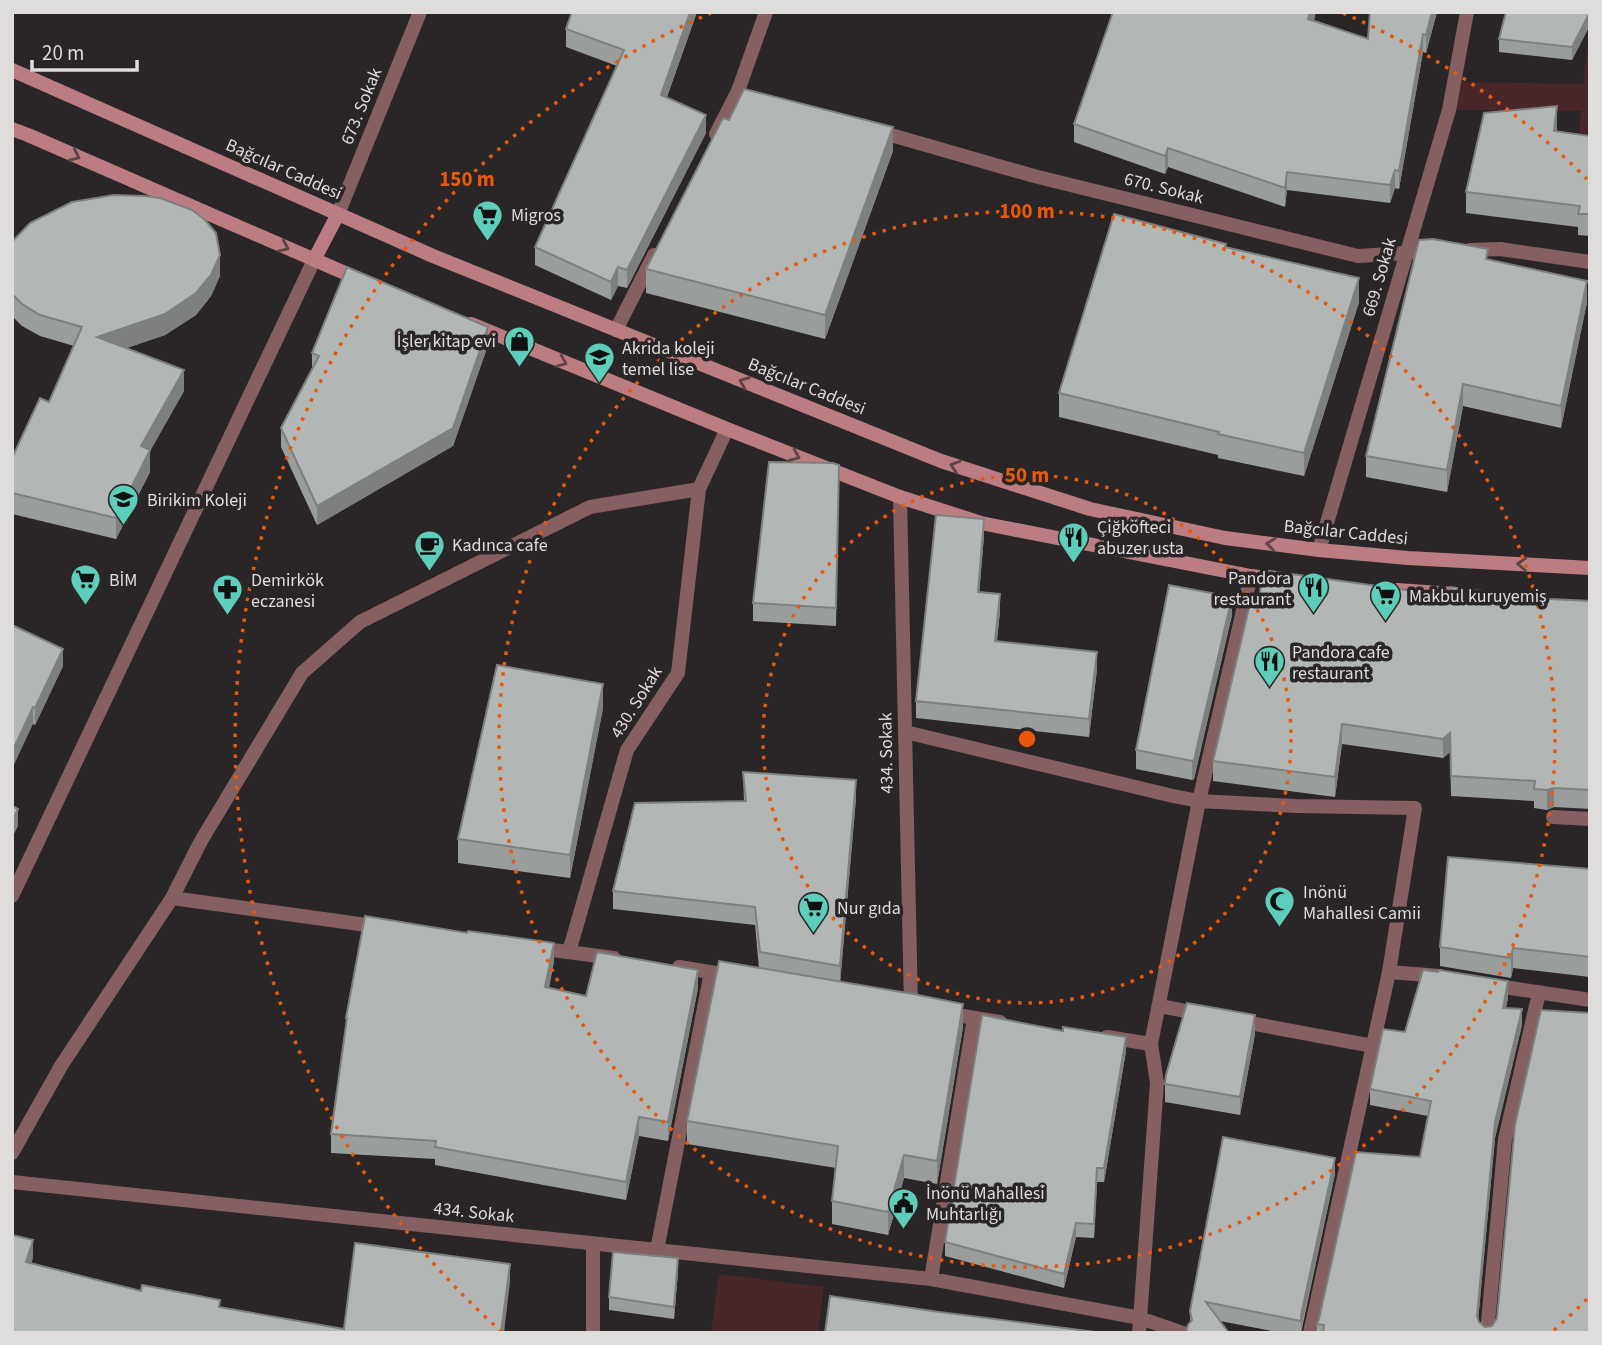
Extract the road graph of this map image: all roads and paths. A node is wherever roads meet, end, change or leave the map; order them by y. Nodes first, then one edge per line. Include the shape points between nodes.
1 (420, 12) edge
2 (766, 12) edge
3 (1467, 12) edge
4 (12, 70) edge
5 (867, 128) edge
6 (12, 129) edge
7 (707, 150) edge
8 (338, 214) junction
9 (659, 246) edge
10 (1406, 252) junction
11 (314, 260) junction
12 (1590, 262) edge
13 (379, 287) edge
14 (456, 318) edge
15 (616, 330) junction
16 (727, 429) junction
17 (699, 489) junction
18 (900, 497) junction
19 (1319, 550) junction
20 (1590, 568) edge
21 (1251, 576) junction
22 (1289, 580) edge
23 (1381, 589) edge
24 (1478, 596) edge
25 (905, 732) junction
26 (1199, 801) junction
27 (1553, 817) edge
28 (1590, 819) edge
29 (12, 896) edge
30 (172, 898) junction
31 (391, 928) edge
32 (528, 947) edge
33 (569, 953) junction
34 (633, 961) edge
35 (659, 965) edge
36 (711, 971) junction
37 (1389, 972) junction
38 (1452, 978) edge
39 (751, 979) edge
40 (1476, 983) edge
41 (1539, 993) junction
42 (1590, 1000) edge
43 (1159, 1006) junction
44 (974, 1018) junction
45 (1015, 1024) edge
46 (1097, 1036) edge
47 (1151, 1044) junction
48 (1373, 1046) junction
49 (12, 1153) edge
50 (12, 1182) edge
51 (593, 1244) junction
52 (657, 1250) junction
53 (931, 1279) junction
54 (1140, 1325) edge
55 (593, 1333) edge
56 (1183, 1333) edge
57 (1310, 1333) edge
58 (1487, 1333) edge

1 - 8 street, 673. Sokak
2 - 7 street via 744,92
3 - 10 street, 669. Sokak via 1448,110
4 - 8 main road, Bağcılar Caddesi
5 - 10 street, 670. Sokak via 1034,176 1358,256
6 -> 11 main road
8 - 11 main road
8 - 15 main road, Bağcılar Caddesi
9 - 15 street
10 - 12 street, 670. Sokak via 1500,249
10 - 19 street, 669. Sokak
11 - 13 main road
11 - 29 street
14 -> 16 main road
19 -> 15 main road, Bağcılar Caddesi via 1225,538 1078,505 941,461
16 - 17 street, 430. Sokak
16 -> 18 main road
17 - 30 street via 590,507 360,622 302,673
17 - 33 street, 430. Sokak via 678,673 627,750
18 - 21 main road via 981,523
18 - 25 street, 434. Sokak
20 -> 19 main road, Bağcılar Caddesi
21 - 22 main road
21 - 26 street
23 - 24 main road
25 - 26 street
25 - 44 street, 434. Sokak via 917,1008
26 - 37 street via 1415,808
26 - 43 street
27 - 28 street
30 - 31 street
30 - 49 street via 61,1066
32 - 33 street
33 - 34 street
35 - 36 street
36 - 39 street
36 - 52 street
37 - 38 street
37 - 48 street
40 - 41 street
41 - 42 street
41 - 58 street via 1506,1139
43 - 47 street
43 - 48 street
44 - 45 street
44 - 53 street
46 - 47 street
47 - 54 street via 1157,1083
48 - 57 street
50 - 51 street, 434. Sokak
51 - 52 street, 434. Sokak
51 - 55 street
52 - 53 street, 434. Sokak
53 - 54 street, 434. Sokak
54 - 56 street, 434. Sokak

